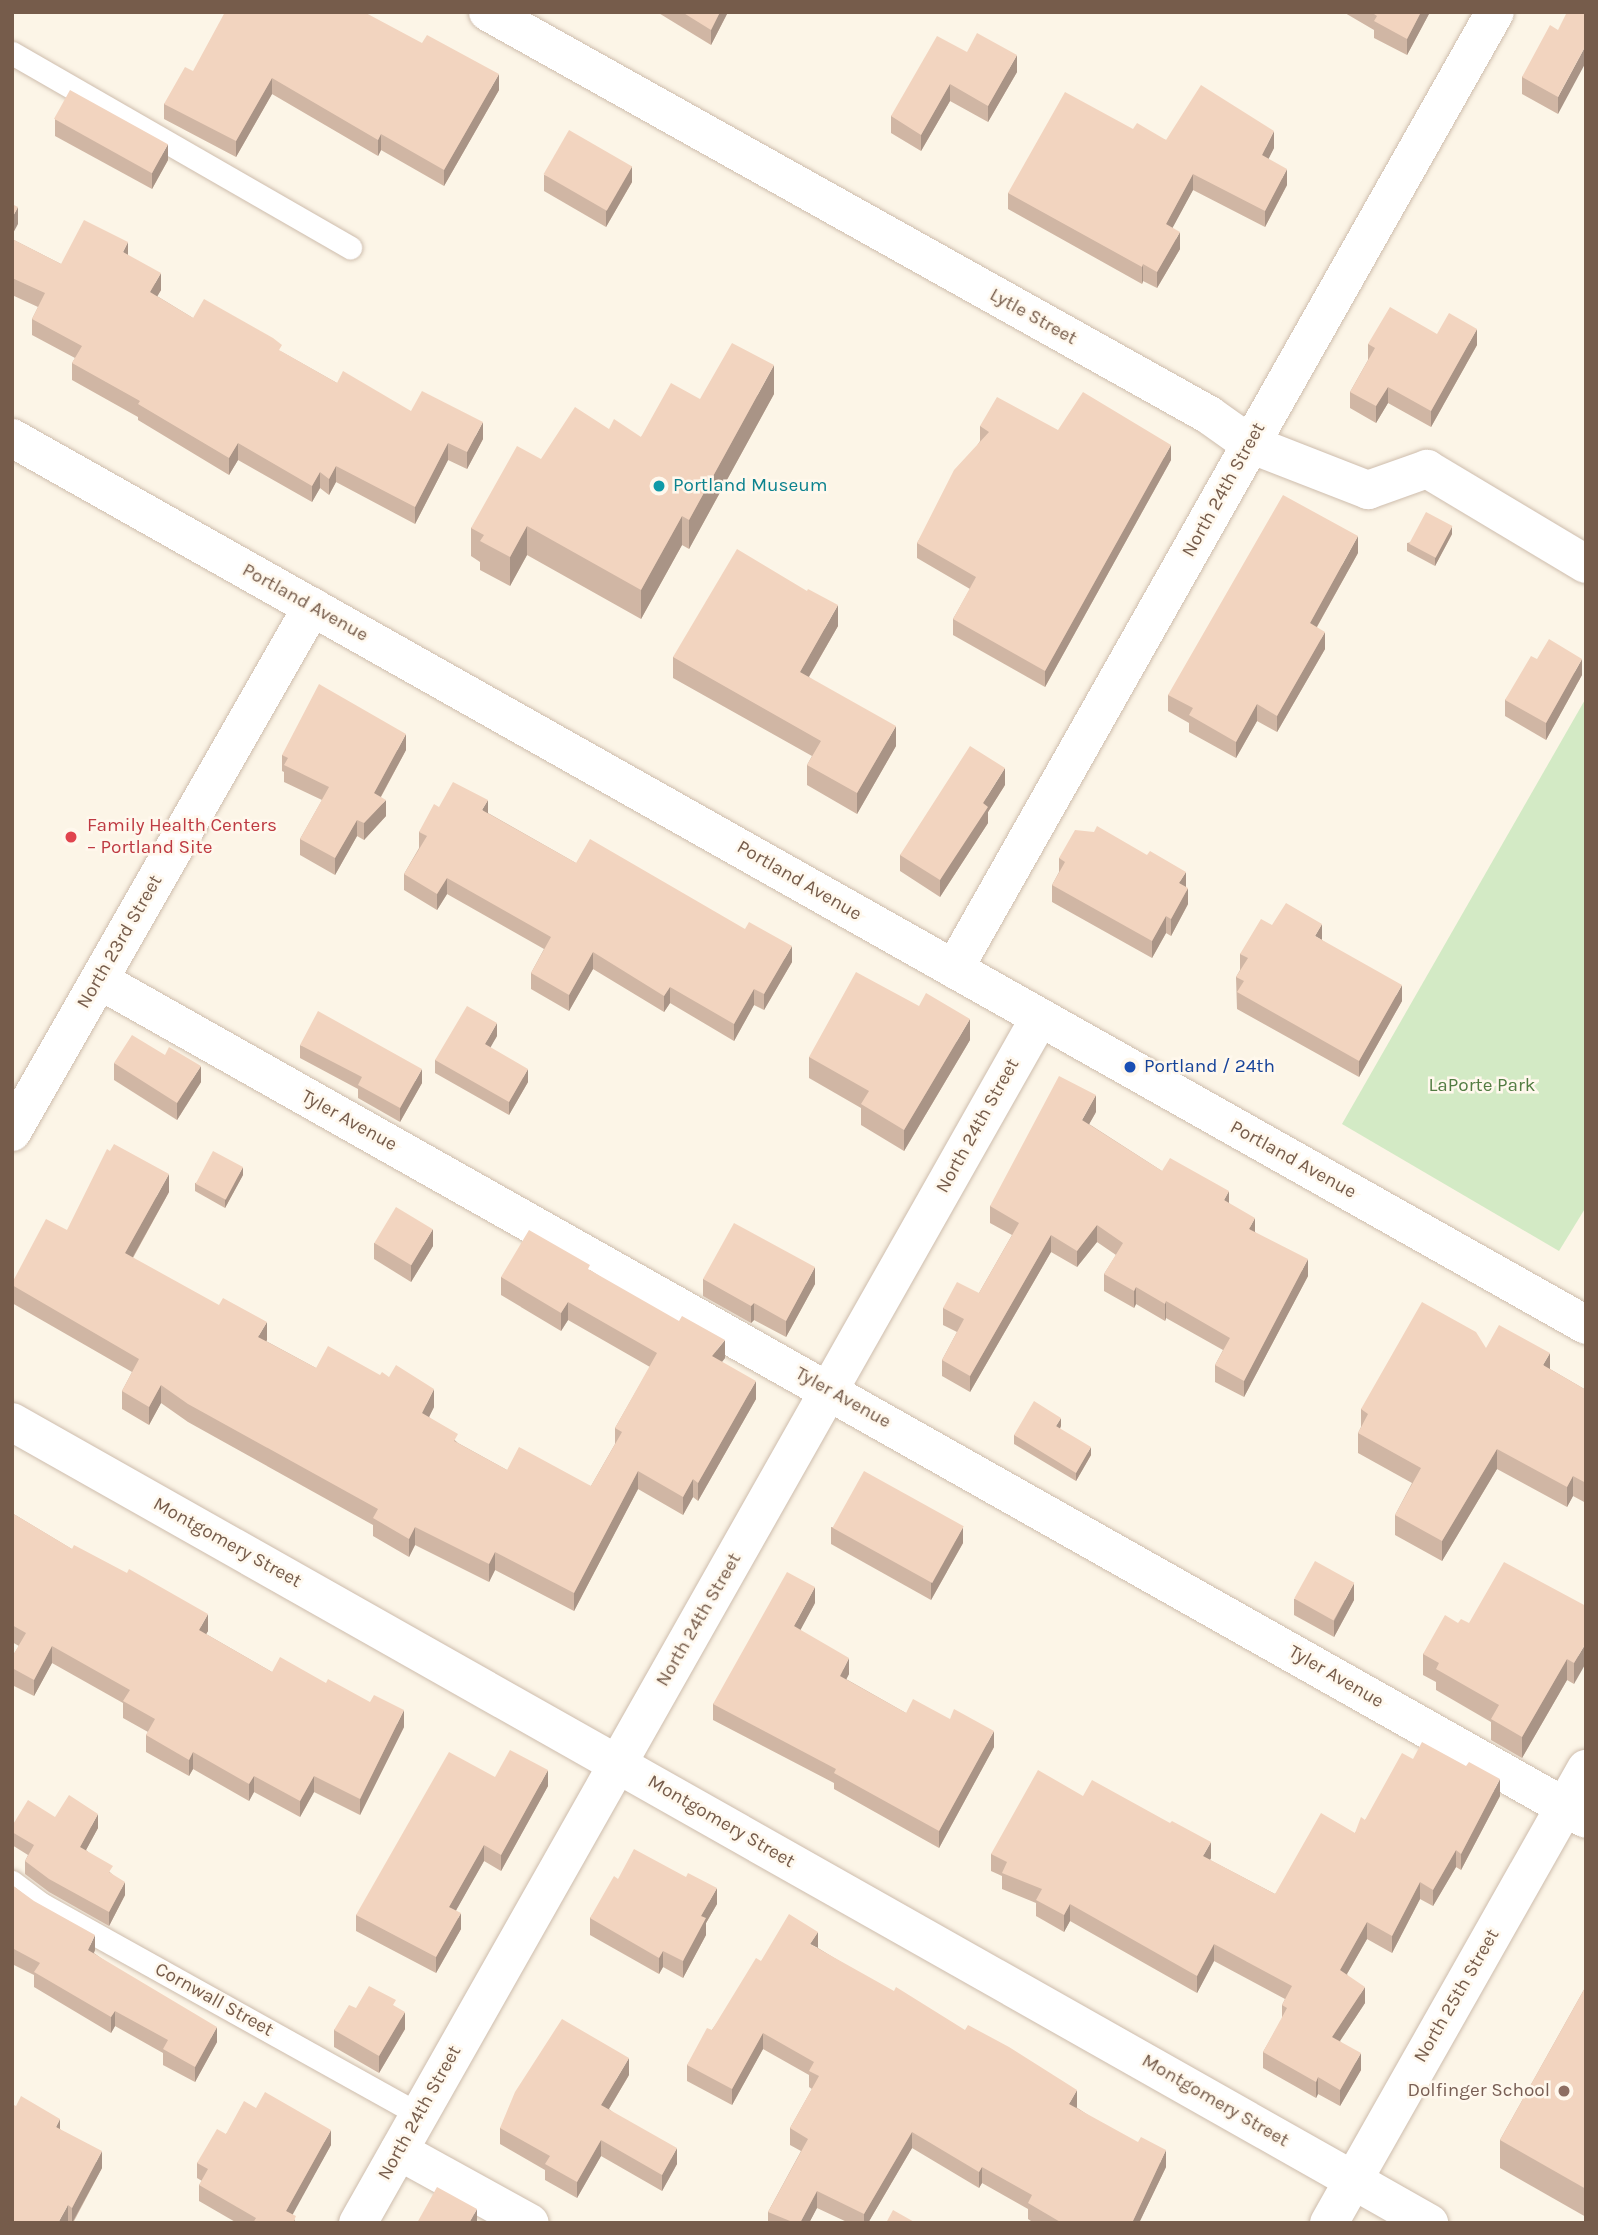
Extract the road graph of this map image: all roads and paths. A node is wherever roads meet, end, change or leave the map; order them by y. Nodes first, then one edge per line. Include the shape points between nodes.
1 (488, 12) edge
2 (1495, 12) edge
3 (12, 53) edge
4 (350, 247) dead end
5 (12, 438) edge
6 (1250, 444) junction
7 (1586, 564) edge
8 (312, 607) junction
9 (954, 969) junction
10 (99, 980) junction
11 (1040, 1017) junction
12 (12, 1132) edge
13 (1586, 1325) edge
14 (830, 1390) junction
15 (12, 1422) edge
16 (618, 1763) junction
17 (1586, 1769) edge
18 (1575, 1813) edge
19 (12, 1882) edge
20 (418, 2114) junction
21 (399, 2151) junction
22 (1353, 2180) junction
23 (358, 2223) edge
24 (530, 2223) edge
25 (1329, 2223) edge
26 (1430, 2223) edge

1 - 6 street, Lytle Street via 1209,415
2 - 6 street, North 24th Street
3 - 4 lane
5 - 8 street, Portland Avenue
6 - 7 street, Lytle Street via 1368,490 1427,469
6 - 9 street, North 24th Street
8 - 9 street, Portland Avenue
8 - 10 street, North 23rd Street
9 - 11 street, Portland Avenue
10 - 12 street, North 23rd Street
10 - 14 street, Tyler Avenue
11 - 13 street, Portland Avenue
11 - 14 street, North 24th Street
14 - 16 street, North 24th Street
14 - 18 street, Tyler Avenue
15 - 16 street, Montgomery Street
16 - 20 street, North 24th Street
16 - 22 street, Montgomery Street
17 - 18 street, North 25th Street
18 - 22 street, North 25th Street
19 - 20 lane, Cornwall Street via 41,1904
20 - 21 street, North 24th Street
21 - 23 street, North 24th Street
21 - 24 street
22 - 25 street, North 25th Street
22 - 26 street, Montgomery Street

